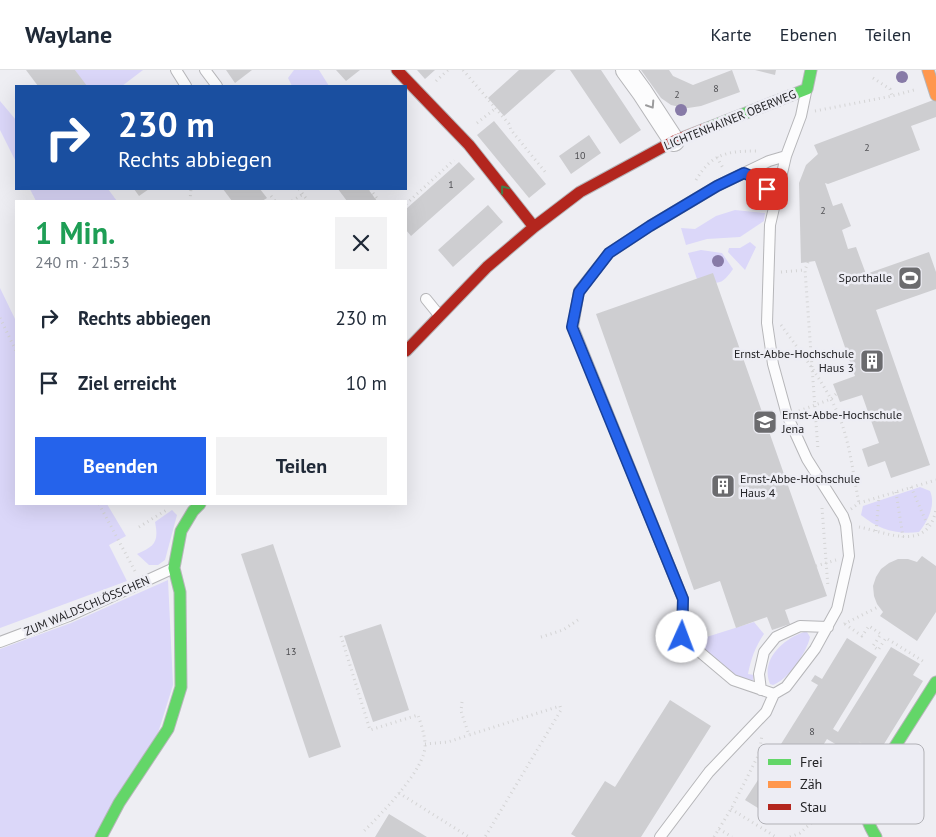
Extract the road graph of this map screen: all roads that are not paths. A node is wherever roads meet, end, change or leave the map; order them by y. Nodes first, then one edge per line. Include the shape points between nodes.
1 (176, 70) edge
2 (205, 70) edge
3 (397, 70) edge
4 (626, 70) edge
5 (811, 70) edge
6 (928, 70) edge
7 (185, 85) edge
8 (215, 85) edge
9 (807, 89) junction
10 (936, 95) edge
11 (674, 141) junction
12 (786, 156) junction
13 (744, 173) junction
14 (774, 205) junction
15 (534, 227) junction
16 (426, 299) dead end
17 (440, 316) junction
18 (407, 350) edge
19 (199, 505) edge
20 (174, 568) junction
21 (828, 627) junction
22 (0, 642) edge
23 (936, 682) edge
24 (760, 690) junction
25 (774, 694) junction
26 (897, 744) edge
27 (868, 824) edge
28 (102, 837) edge
29 (660, 837) edge
30 (876, 837) edge

1 - 7 lane
2 - 8 lane
15 -> 3 street via 470,145
4 -> 11 street
5 - 9 street, LICHTENHAINER OBERWEG
6 - 10 street
9 - 11 street, LICHTENHAINER OBERWEG
9 - 12 lane
11 - 15 street, LICHTENHAINER OBERWEG via 580,192
12 - 13 lane
12 - 14 lane
13 - 14 lane via 758,179
13 - 24 lane via 717,186 609,253 579,292 572,327 683,599 682,637 733,680
14 - 21 lane via 766,300 770,345 788,415 807,458 846,525 849,556 837,609
15 - 17 street, LICHTENHAINER OBERWEG via 488,267
16 - 17 lane
17 - 18 street, LICHTENHAINER OBERWEG
19 - 20 street via 181,530
20 - 22 lane, ZUM WALDSCHLÖSSCHEN via 69,616
20 - 28 street via 180,592 181,687 168,730 119,803
21 - 24 lane via 800,626 776,637 764,652 759,674
21 - 25 lane via 786,687
23 - 26 street
24 - 25 lane
25 - 29 lane via 766,712 709,772
27 - 30 street

